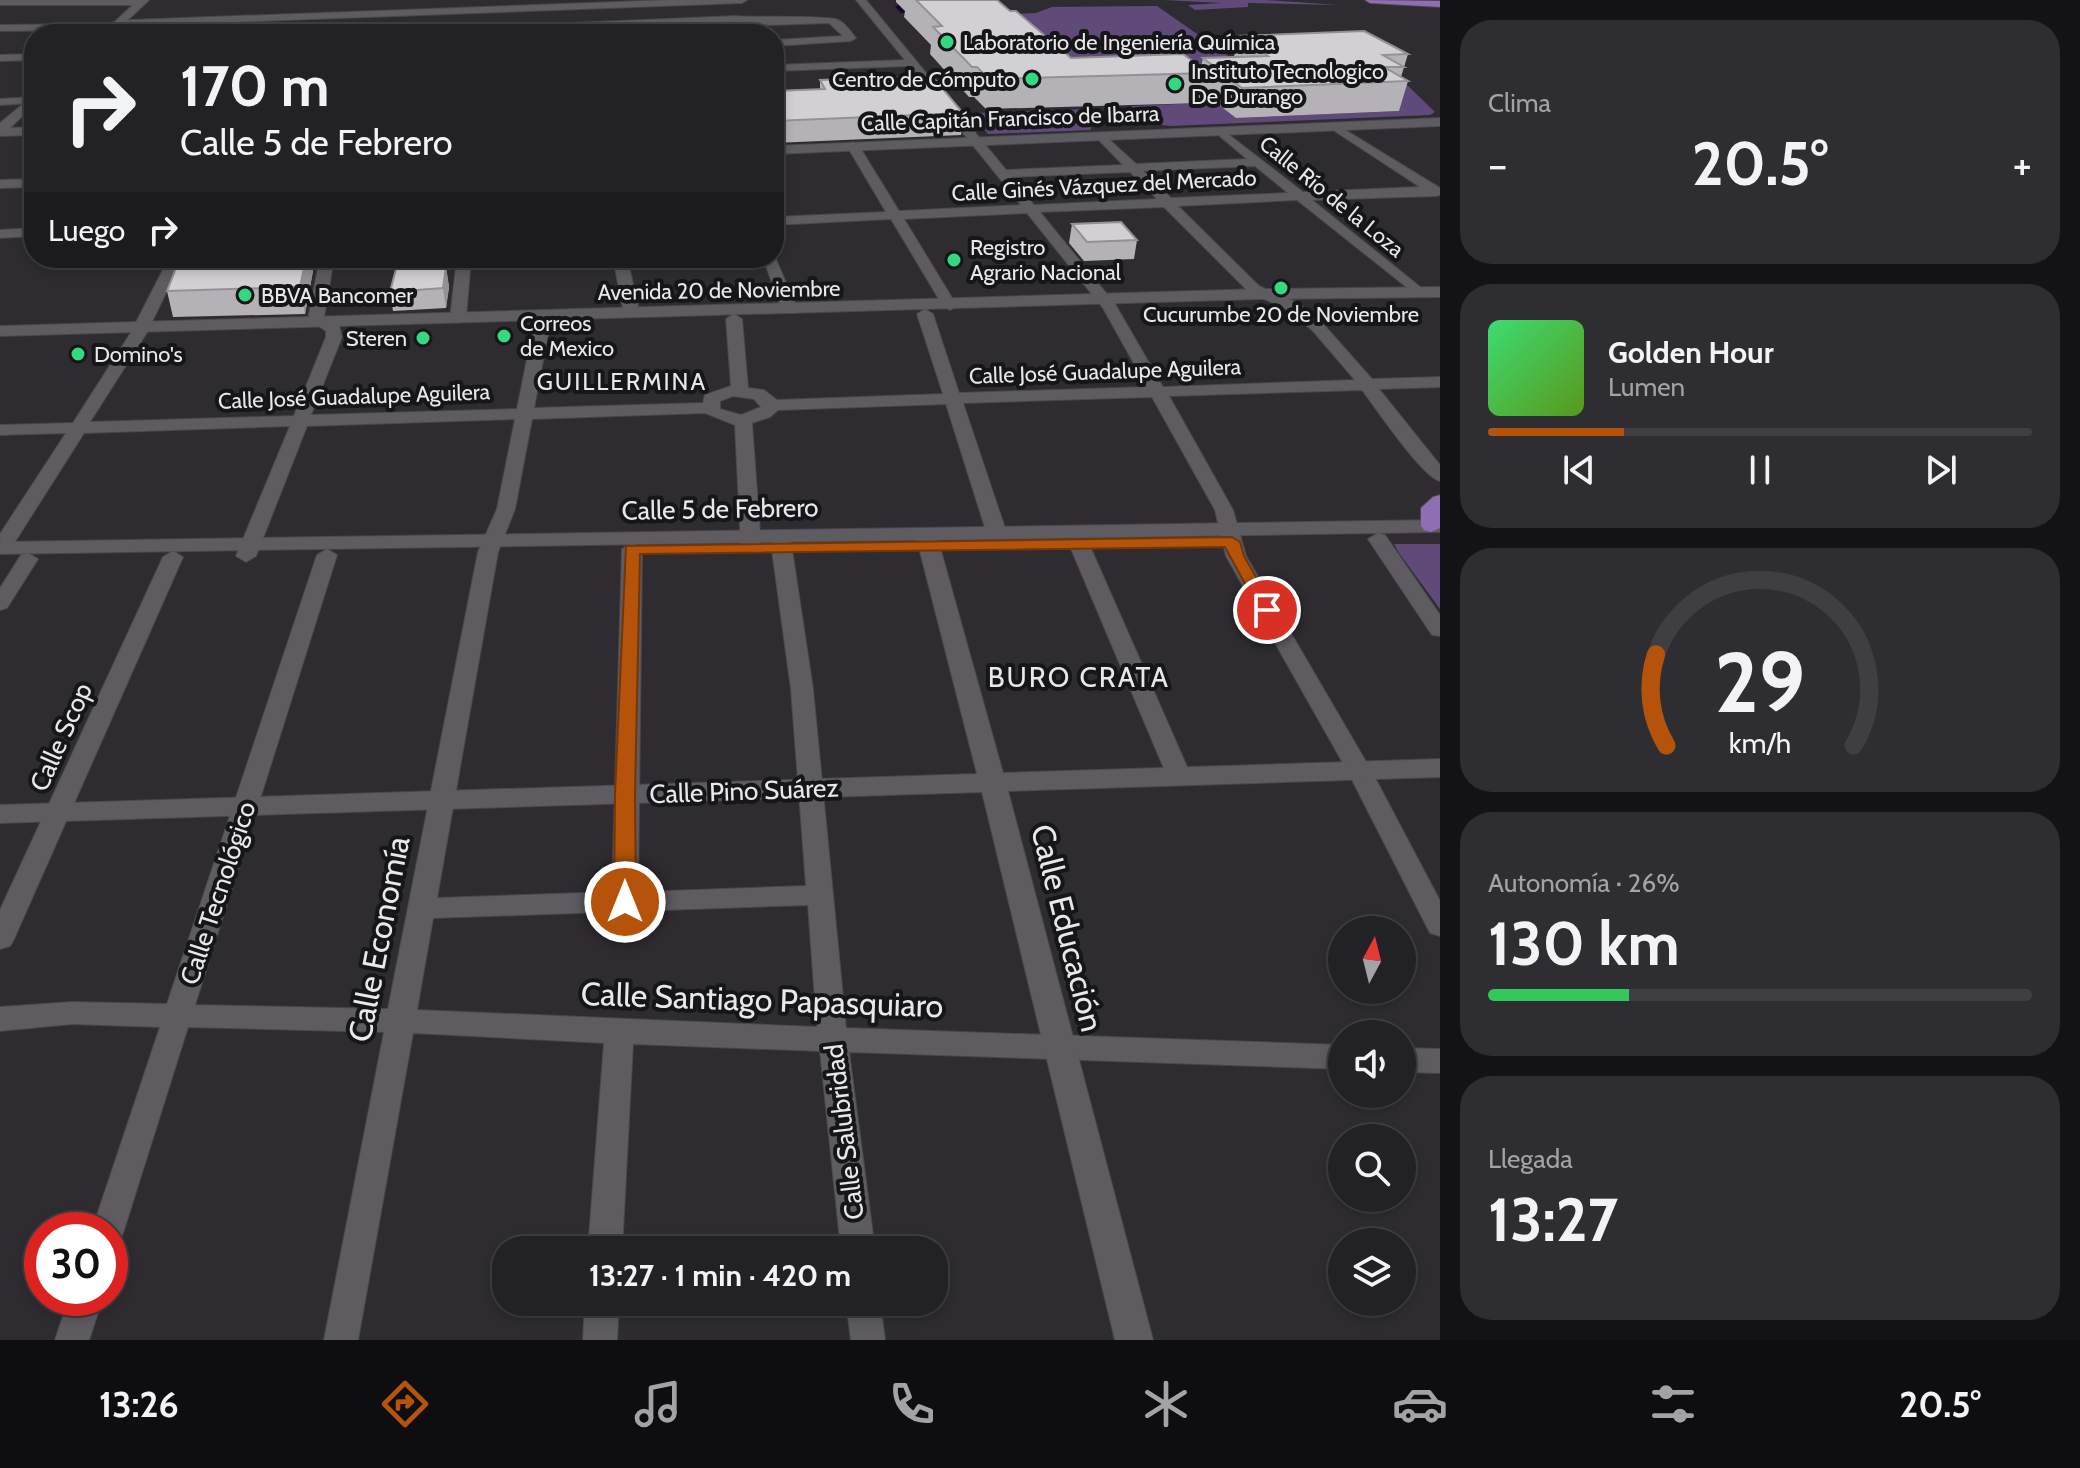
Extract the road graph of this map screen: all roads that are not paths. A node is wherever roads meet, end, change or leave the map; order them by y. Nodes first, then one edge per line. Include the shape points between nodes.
1 (406, 0) edge
2 (742, 0) edge
3 (749, 0) edge
4 (861, 0) edge
5 (1370, 0) edge
6 (28, 1) edge
7 (143, 1) edge
8 (0, 2) edge
9 (664, 2) edge
10 (579, 3) edge
11 (1440, 4) edge
12 (490, 5) edge
13 (224, 10) dead end
14 (430, 12) junction
15 (397, 13) junction
16 (214, 20) junction
17 (0, 21) edge
18 (192, 21) junction
19 (751, 21) junction
20 (117, 24) edge
21 (135, 24) edge
22 (191, 24) edge
23 (429, 24) edge
24 (594, 24) edge
25 (703, 24) edge
26 (752, 24) edge
27 (24, 27) edge
28 (0, 28) edge
29 (784, 42) edge
30 (24, 57) edge
31 (0, 58) edge
32 (914, 63) junction
33 (805, 67) junction
34 (784, 68) edge
35 (813, 81) dead end
36 (920, 90) edge
37 (935, 90) junction
38 (24, 101) edge
39 (0, 102) edge
40 (24, 109) edge
41 (1440, 122) edge
42 (1334, 126) junction
43 (0, 131) edge
44 (24, 131) edge
45 (1220, 131) junction
46 (1101, 136) junction
47 (977, 141) junction
48 (853, 146) junction
49 (784, 149) edge
50 (1259, 162) junction
51 (1134, 168) junction
52 (1004, 174) junction
53 (24, 183) edge
54 (0, 184) edge
55 (1438, 192) edge
56 (1300, 196) junction
57 (1169, 201) junction
58 (1032, 208) junction
59 (894, 215) junction
60 (784, 220) edge
61 (24, 233) edge
62 (0, 234) edge
63 (171, 268) edge
64 (325, 268) edge
65 (463, 268) edge
66 (622, 268) edge
67 (774, 268) edge
68 (1440, 292) edge
69 (1419, 293) junction
70 (1261, 294) junction
71 (1440, 300) edge
72 (1107, 303) junction
73 (1288, 303) junction
74 (950, 306) junction
75 (790, 310) junction
76 (632, 314) junction
77 (925, 314) junction
78 (458, 318) junction
79 (734, 319) junction
80 (542, 324) junction
81 (326, 325) junction
82 (0, 331) edge
83 (140, 331) junction
84 (0, 338) edge
85 (1440, 382) edge
86 (1369, 384) junction
87 (740, 391) junction
88 (1160, 391) junction
89 (953, 399) junction
90 (771, 405) junction
91 (709, 408) junction
92 (524, 413) junction
93 (301, 420) junction
94 (743, 420) junction
95 (79, 428) junction
96 (0, 430) edge
97 (1440, 476) edge
98 (1440, 501) edge
99 (1437, 530) edge
100 (997, 534) junction
101 (1231, 537) junction
102 (1378, 539) junction
103 (927, 540) junction
104 (750, 542) junction
105 (781, 542) junction
106 (1079, 544) junction
107 (489, 546) junction
108 (0, 548) edge
109 (632, 549) junction
110 (249, 550) junction
111 (327, 555) junction
112 (173, 557) junction
113 (28, 559) junction
114 (0, 560) edge
115 (0, 604) edge
116 (1440, 630) edge
117 (1440, 768) edge
118 (1360, 772) junction
119 (1180, 778) junction
120 (993, 784) junction
121 (811, 789) junction
122 (625, 794) junction
123 (440, 800) junction
124 (247, 806) junction
125 (58, 812) junction
126 (0, 814) edge
127 (821, 895) junction
128 (625, 902) junction
129 (419, 909) junction
130 (1440, 926) edge
131 (0, 939) edge
132 (179, 1015) junction
133 (0, 1019) edge
134 (398, 1021) junction
135 (619, 1032) junction
136 (833, 1039) junction
137 (1059, 1047) junction
138 (1328, 1057) edge
139 (1416, 1060) edge
140 (1440, 1061) edge
141 (114, 1212) edge
142 (606, 1236) edge
143 (856, 1236) edge
144 (80, 1316) edge
145 (601, 1316) edge
146 (865, 1316) edge
147 (72, 1340) edge
148 (341, 1340) edge
149 (600, 1340) edge
150 (868, 1340) edge
151 (1134, 1340) edge

1 - 15 street
2 - 9 street
3 - 19 street
4 - 32 street
5 - 11 main road
6 - 7 street
6 - 8 street
6 - 17 street
7 - 20 street
9 - 10 street
10 - 12 street
10 - 24 street
12 - 14 street
13 - 16 street
14 - 15 street
14 - 23 street
15 - 16 street via 310,12
16 - 18 street
18 - 21 street
18 - 22 street
19 - 25 street
19 - 26 street
19 - 29 street via 832,20 851,38
27 - 28 street
30 - 31 street
32 - 33 street
32 - 37 street
33 - 34 street
33 - 35 street
36 - 37 street
37 - 47 street
38 - 39 street
40 - 43 street
41 - 42 street, Calle Capitán Francisco de Ibarra
42 - 45 street, Calle Capitán Francisco de Ibarra
42 - 55 street
43 - 44 street
45 - 46 street, Calle Capitán Francisco de Ibarra
45 - 50 street, Calle Río de la Loza
46 - 47 street, Calle Capitán Francisco de Ibarra
46 - 51 street
47 - 48 street, Calle Capitán Francisco de Ibarra
47 - 52 street
48 - 49 street, Calle Capitán Francisco de Ibarra
48 - 59 street
50 - 51 street
50 - 56 street, Calle Río de la Loza
51 - 52 street
51 - 57 street
52 - 58 street
53 - 54 street
55 - 56 street, Calle Ginés Vázquez del Mercado
56 - 57 street, Calle Ginés Vázquez del Mercado
56 - 69 street, Calle Río de la Loza
57 - 58 street, Calle Ginés Vázquez del Mercado
57 - 70 street
58 - 59 street, Calle Ginés Vázquez del Mercado
58 - 72 street
59 - 60 street, Calle Ginés Vázquez del Mercado
59 - 74 street
61 - 62 street
63 - 83 street
64 - 81 street via 316,317
65 - 78 street
66 - 76 street
67 - 75 street
68 - 69 street, Avenida 20 de Noviembre
69 - 70 street, Avenida 20 de Noviembre
70 - 72 street, Avenida 20 de Noviembre
70 - 73 street
71 - 73 street, Avenida 20 de Noviembre
72 - 73 street, Avenida 20 de Noviembre
72 - 74 street, Avenida 20 de Noviembre
72 - 77 street, Avenida 20 de Noviembre
72 - 88 street
73 - 86 street
74 - 75 street, Avenida 20 de Noviembre
75 - 76 street, Avenida 20 de Noviembre
76 - 78 street, Avenida 20 de Noviembre
77 - 79 street, Avenida 20 de Noviembre
77 - 89 street
78 - 81 street, Avenida 20 de Noviembre
79 - 80 street, Avenida 20 de Noviembre
79 - 87 street
80 - 81 street, Avenida 20 de Noviembre
80 - 92 street, Calle Economía
81 - 83 street, Avenida 20 de Noviembre
81 - 93 street via 334,337
82 - 83 street, Avenida 20 de Noviembre
83 - 84 street, Avenida 20 de Noviembre
83 - 95 street
85 - 86 street, Calle José Guadalupe Aguilera
86 - 88 street, Calle José Guadalupe Aguilera
86 - 97 street
87 - 90 street via 758,394
87 - 91 street via 716,396
88 - 89 street, Calle José Guadalupe Aguilera
88 - 101 street via 1224,510
89 - 90 street, Calle José Guadalupe Aguilera
89 - 100 street
90 - 94 street via 760,416
91 - 92 street, Calle José Guadalupe Aguilera
91 - 94 street via 722,417
92 - 93 street, Calle José Guadalupe Aguilera
92 - 107 street, Calle Economía via 506,509
93 - 95 street, Calle José Guadalupe Aguilera
93 - 110 street
94 - 104 street
95 - 96 street, Calle José Guadalupe Aguilera
95 - 108 street
98 - 99 main road via 1431,508
99 - 101 street, Calle 5 de Febrero
99 - 102 street, Calle 5 de Febrero
100 - 101 street, Calle 5 de Febrero
100 - 103 street, Calle 5 de Febrero
101 - 102 street, Calle 5 de Febrero
101 - 106 street, Calle 5 de Febrero
101 - 118 street via 1236,556
102 - 116 street
103 - 105 street, Calle 5 de Febrero
103 - 106 street, Calle 5 de Febrero
103 - 120 street, Calle Educación
104 - 105 street, Calle 5 de Febrero
104 - 107 street, Calle 5 de Febrero
104 - 109 street, Calle 5 de Febrero
105 - 121 street, Calle Salubridad
106 - 119 street
107 - 109 street, Calle 5 de Febrero
107 - 110 street, Calle 5 de Febrero
107 - 111 street, Calle 5 de Febrero
107 - 123 street, Calle Economía
108 - 110 street, Calle 5 de Febrero
109 - 122 street
110 - 111 street, Calle 5 de Febrero
110 - 112 street, Calle 5 de Febrero
111 - 124 street, Calle Tecnológico
112 - 113 street, Calle 5 de Febrero
112 - 125 street, Calle Scop
113 - 114 street, Calle 5 de Febrero
113 - 115 street
117 - 118 street, Calle Pino Suárez
118 - 119 street, Calle Pino Suárez
118 - 130 street
119 - 120 street, Calle Pino Suárez
120 - 121 street, Calle Pino Suárez
120 - 137 street, Calle Educación
121 - 122 street, Calle Pino Suárez
121 - 127 street, Calle Salubridad
122 - 123 street, Calle Pino Suárez
122 - 128 street
123 - 124 street, Calle Pino Suárez
123 - 129 street, Calle Economía
124 - 125 street, Calle Pino Suárez
124 - 132 street, Calle Tecnológico
125 - 126 street, Calle Pino Suárez
125 - 131 street, Calle Scop
127 - 128 street
127 - 136 street, Calle Salubridad
128 - 129 street
129 - 134 street, Calle Economía
132 - 133 street, Calle Santiago Papasquiaro via 72,1013
132 - 134 street, Calle Santiago Papasquiaro
132 - 141 street, Calle Tecnológico
134 - 135 street, Calle Santiago Papasquiaro
134 - 148 street, Calle Economía
135 - 136 street, Calle Santiago Papasquiaro
135 - 142 street
136 - 137 street, Calle Santiago Papasquiaro
136 - 143 street, Calle Salubridad
137 - 138 street, Calle Santiago Papasquiaro
137 - 151 street, Calle Educación
139 - 140 street
144 - 147 street
145 - 149 street
146 - 150 street

